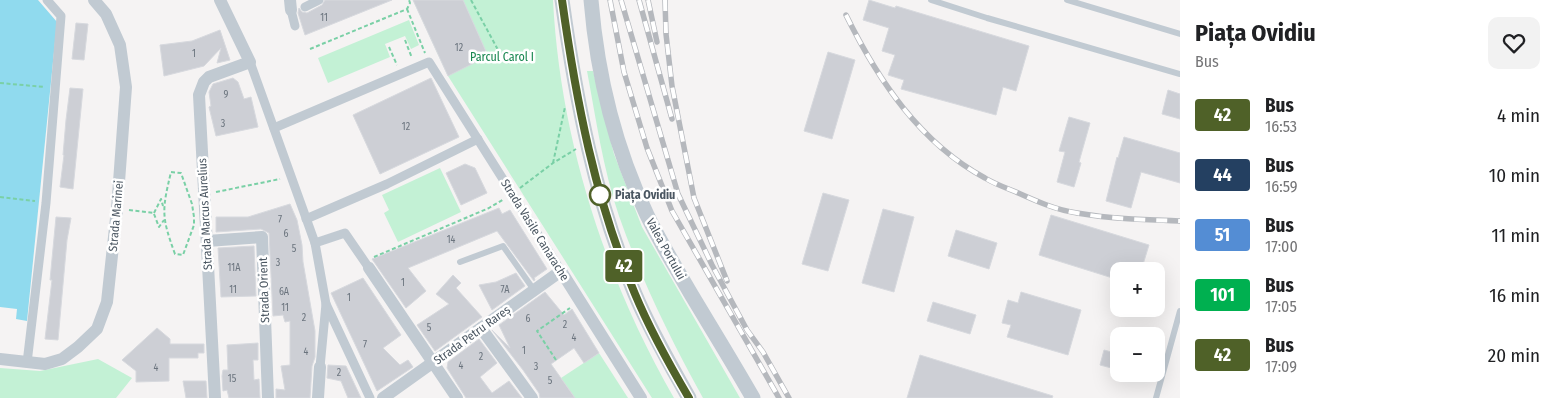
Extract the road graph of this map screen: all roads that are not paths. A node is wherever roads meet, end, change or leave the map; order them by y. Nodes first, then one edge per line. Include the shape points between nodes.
1 (47, 0) edge
2 (94, 0) edge
3 (220, 0) edge
4 (319, 0) edge
5 (590, 0) edge
6 (931, 0) edge
7 (1067, 0) edge
8 (290, 5) edge
9 (564, 5) edge
10 (305, 8) dead end
11 (295, 26) dead end
12 (1180, 34) edge
13 (251, 64) junction
14 (1180, 74) edge
15 (274, 128) junction
16 (478, 139) junction
17 (306, 219) junction
18 (207, 241) junction
19 (315, 243) junction
20 (365, 262) joint
21 (460, 262) dead end
22 (561, 271) junction
23 (534, 290) junction
24 (326, 304) junction
25 (1180, 311) edge
26 (481, 328) junction
27 (0, 359) edge
28 (433, 362) junction
29 (27, 363) junction
30 (320, 367) joint
31 (215, 398) edge
32 (268, 398) edge
33 (318, 398) edge
34 (370, 398) edge
35 (383, 398) edge
36 (456, 398) edge
37 (532, 398) edge
38 (641, 398) edge
39 (689, 398) edge
40 (753, 398) edge
41 (1156, 398) edge

1 - 29 street via 61,16 46,203
2 - 29 street, Strada Marinei via 106,14 120,45 126,86 107,302 97,328 78,348 62,359 45,364
3 - 13 street
4 - 10 street
5 - 40 street, Valea Portului via 604,87 618,140 646,214
6 - 14 lane
7 - 12 lane
8 - 11 street
9 - 39 street via 588,146 615,242 660,347
13 - 15 street
13 - 18 street, Strada Marcus Aurelius via 209,77 199,94
15 - 16 street, Strada Vasile Canarache via 429,62
15 - 17 street
16 - 17 street
16 - 22 street, Strada Vasile Canarache
17 - 19 street
18 - 31 street, Strada Marcus Aurelius
18 - 32 street, Strada Orient via 262,237
19 - 20 street via 345,232
19 - 24 street
20 - 28 street
21 - 23 lane via 503,246
22 - 23 street, Strada Petru Rareș
22 - 38 street, Strada Vasile Canarache
23 - 26 street, Strada Petru Rareș
24 - 30 street
24 - 34 street
25 - 41 lane
26 - 28 street, Strada Petru Rareș
26 - 37 street
27 - 29 street, Strada Marinei
28 - 35 street, Strada Petru Rareș
28 - 36 street
30 - 33 street

